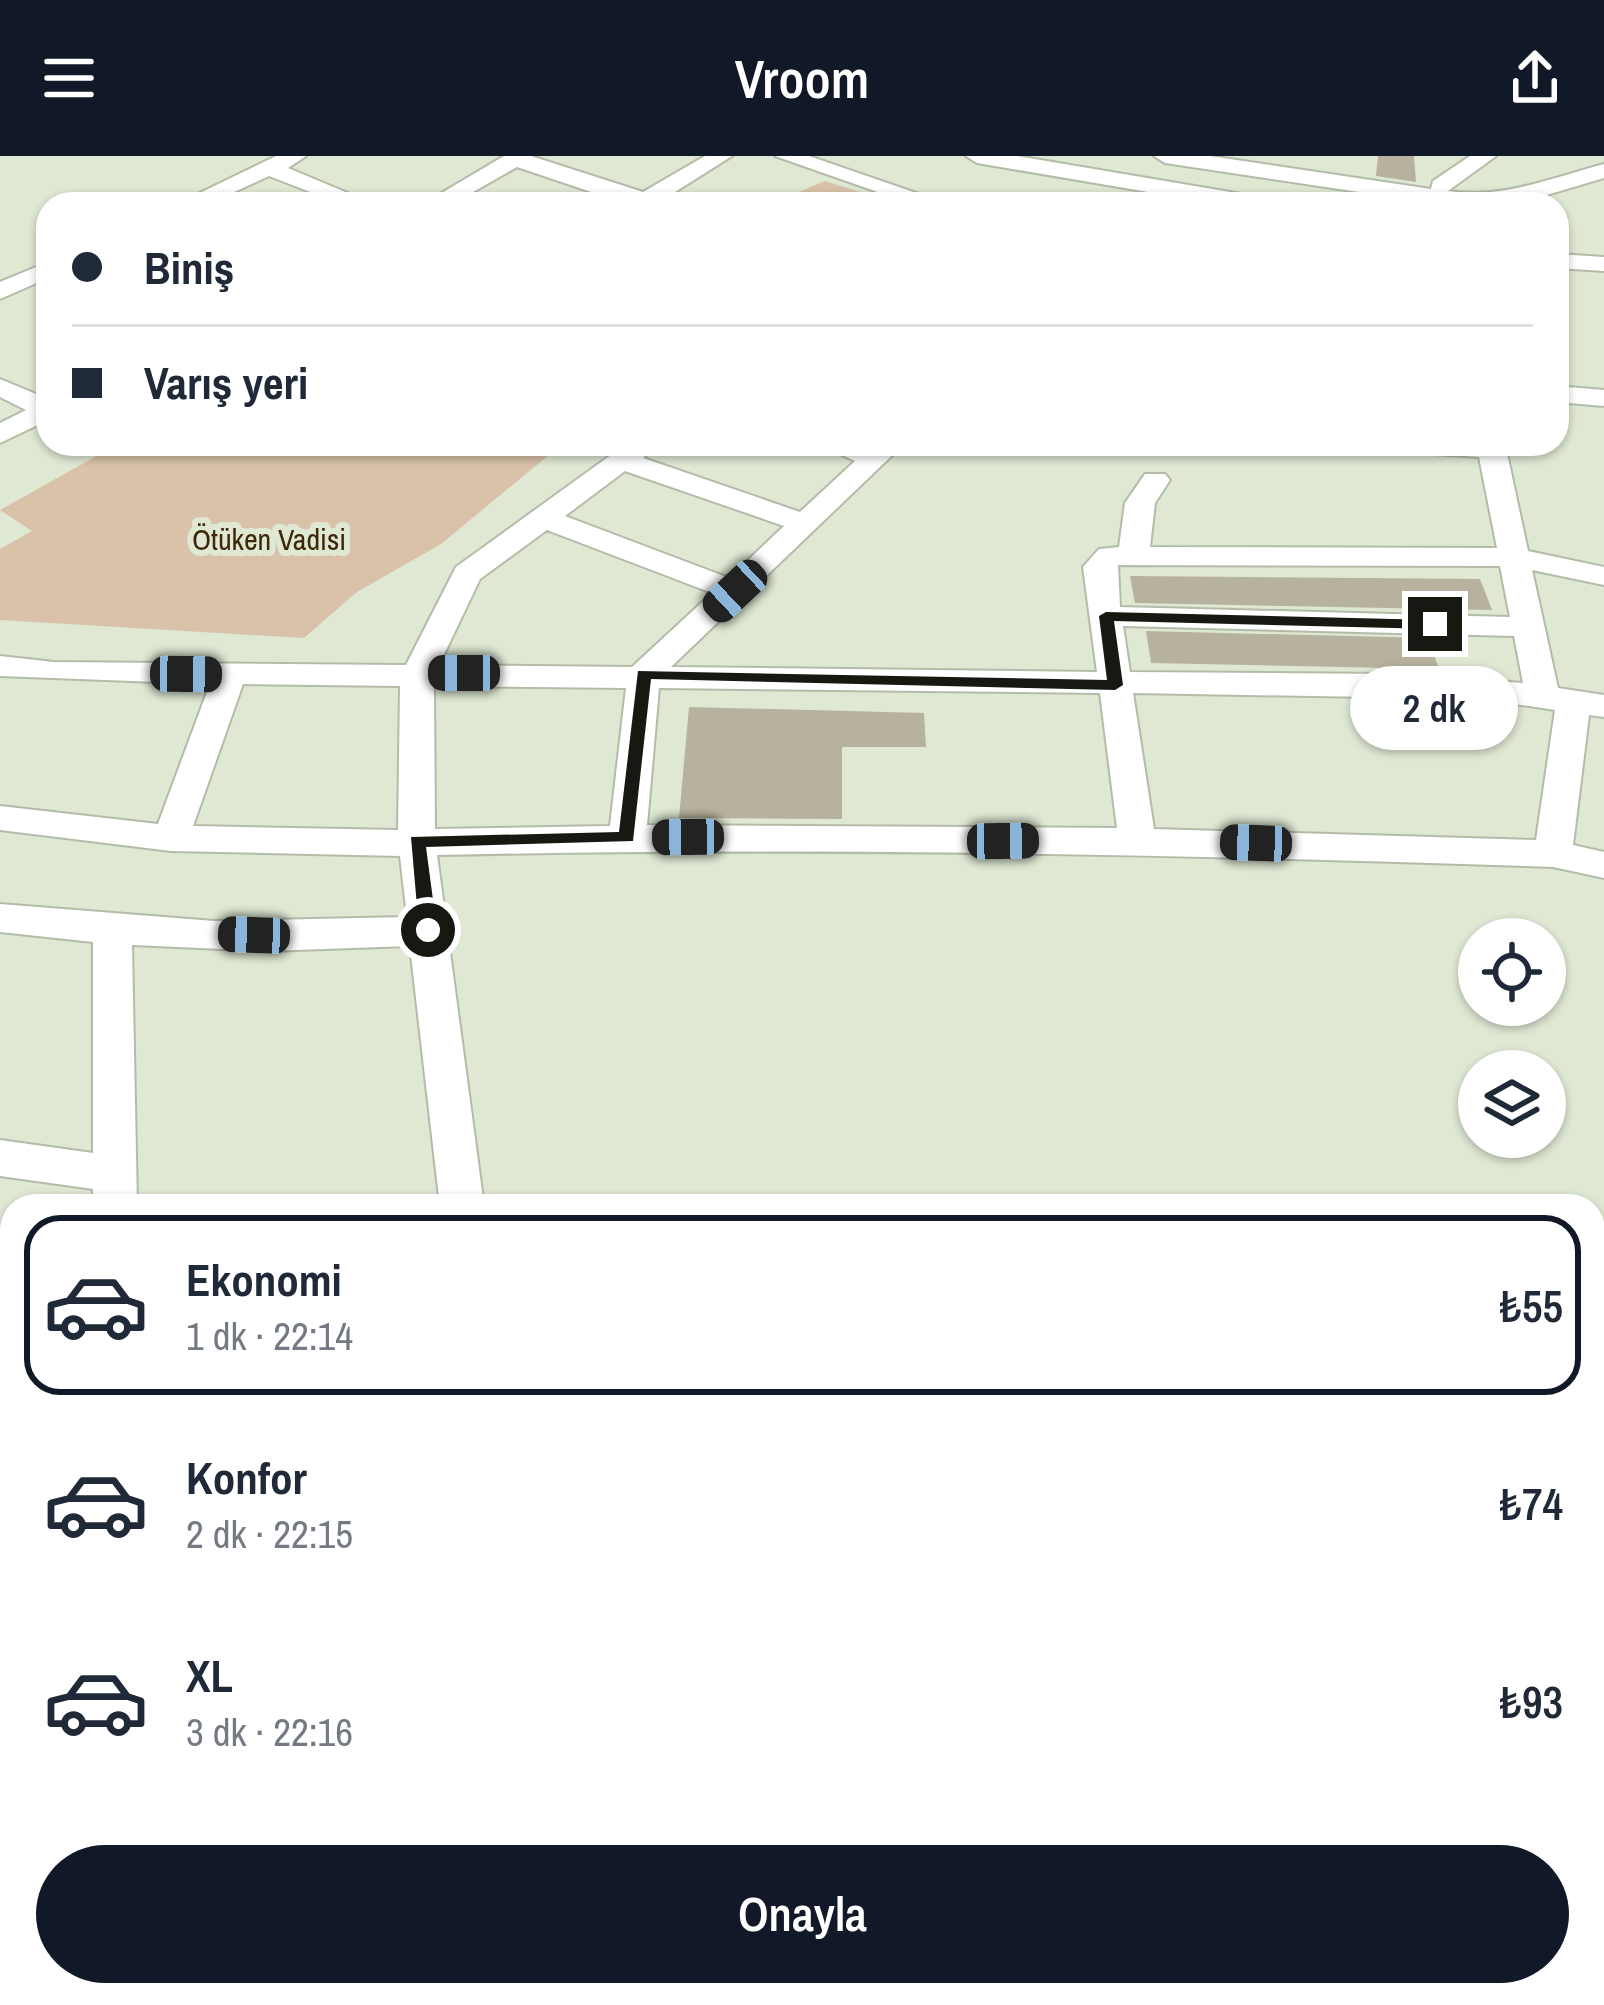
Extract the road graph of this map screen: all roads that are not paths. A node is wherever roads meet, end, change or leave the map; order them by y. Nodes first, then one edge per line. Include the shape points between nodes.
1 (295, 156) edge
2 (721, 156) edge
3 (786, 156) edge
4 (977, 156) edge
5 (1348, 156) edge
6 (1438, 156) edge
7 (1454, 156) edge
8 (1485, 156) edge
9 (517, 158) edge
10 (1175, 158) edge
11 (1019, 160) edge
12 (1256, 162) edge
13 (268, 168) junction
14 (1604, 171) edge
15 (1341, 182) junction
16 (215, 192) edge
17 (331, 192) edge
18 (456, 192) edge
19 (613, 192) edge
20 (658, 192) edge
21 (898, 192) edge
22 (1139, 192) edge
23 (1162, 192) edge
24 (1415, 192) edge
25 (1443, 192) edge
26 (1448, 192) edge
27 (1527, 192) edge
28 (1569, 262) edge
29 (1604, 264) edge
30 (36, 274) edge
31 (0, 291) edge
32 (32, 304) dead end
33 (0, 387) edge
34 (1569, 395) edge
35 (1604, 398) edge
36 (36, 404) edge
37 (36, 415) edge
38 (0, 434) edge
39 (626, 456) edge
40 (642, 456) edge
41 (879, 456) edge
42 (1494, 456) edge
43 (1155, 479) dead end
44 (541, 517) junction
45 (807, 524) junction
46 (1133, 552) junction
47 (1514, 557) junction
48 (1604, 576) edge
49 (735, 591) junction
50 (1106, 616) junction
51 (1529, 627) junction
52 (0, 641) edge
53 (0, 666) edge
54 (419, 672) junction
55 (230, 674) junction
56 (644, 674) junction
57 (1115, 685) junction
58 (1573, 700) edge
59 (0, 818) edge
60 (627, 837) junction
61 (171, 838) junction
62 (417, 841) junction
63 (1137, 841) junction
64 (1553, 854) junction
65 (1604, 865) edge
66 (0, 918) edge
67 (428, 930) junction
68 (112, 931) junction
69 (0, 1158) edge
70 (113, 1190) edge
71 (461, 1194) edge

1 - 13 street
2 - 20 street
3 - 21 street
4 - 11 street
5 - 15 street
6 - 25 street
7 - 8 street
8 - 26 street
9 - 18 street
9 - 19 street
10 - 12 street
10 - 23 street
11 - 22 street via 1049,180
12 - 15 street
13 - 16 street
13 - 17 street
14 - 27 street
15 - 24 street
28 - 29 street
30 - 31 street
31 - 32 street
33 - 36 street
34 - 35 street
37 - 38 street
39 - 44 street
40 - 45 street
41 - 45 street
42 - 47 street
43 - 46 street via 1140,503
44 - 49 street
44 - 54 street via 467,574
45 - 49 street
46 - 47 street
46 - 50 street via 1099,567
47 - 48 street
47 - 51 street
49 - 56 street
50 - 51 street
50 - 57 street
51 - 58 street
52 - 54 street via 365,659
53 - 55 street
54 - 55 street
54 - 56 street
54 - 62 street
55 - 61 street
56 - 57 street
56 - 60 street
57 - 58 street via 1392,685
57 - 63 street
58 - 64 street
59 - 61 street
60 - 62 street
60 - 63 street
61 - 62 street
62 - 67 street
63 - 64 street
64 - 65 street
66 - 68 street
67 - 68 street via 349,938
67 - 71 street
68 - 70 street
69 - 70 street

